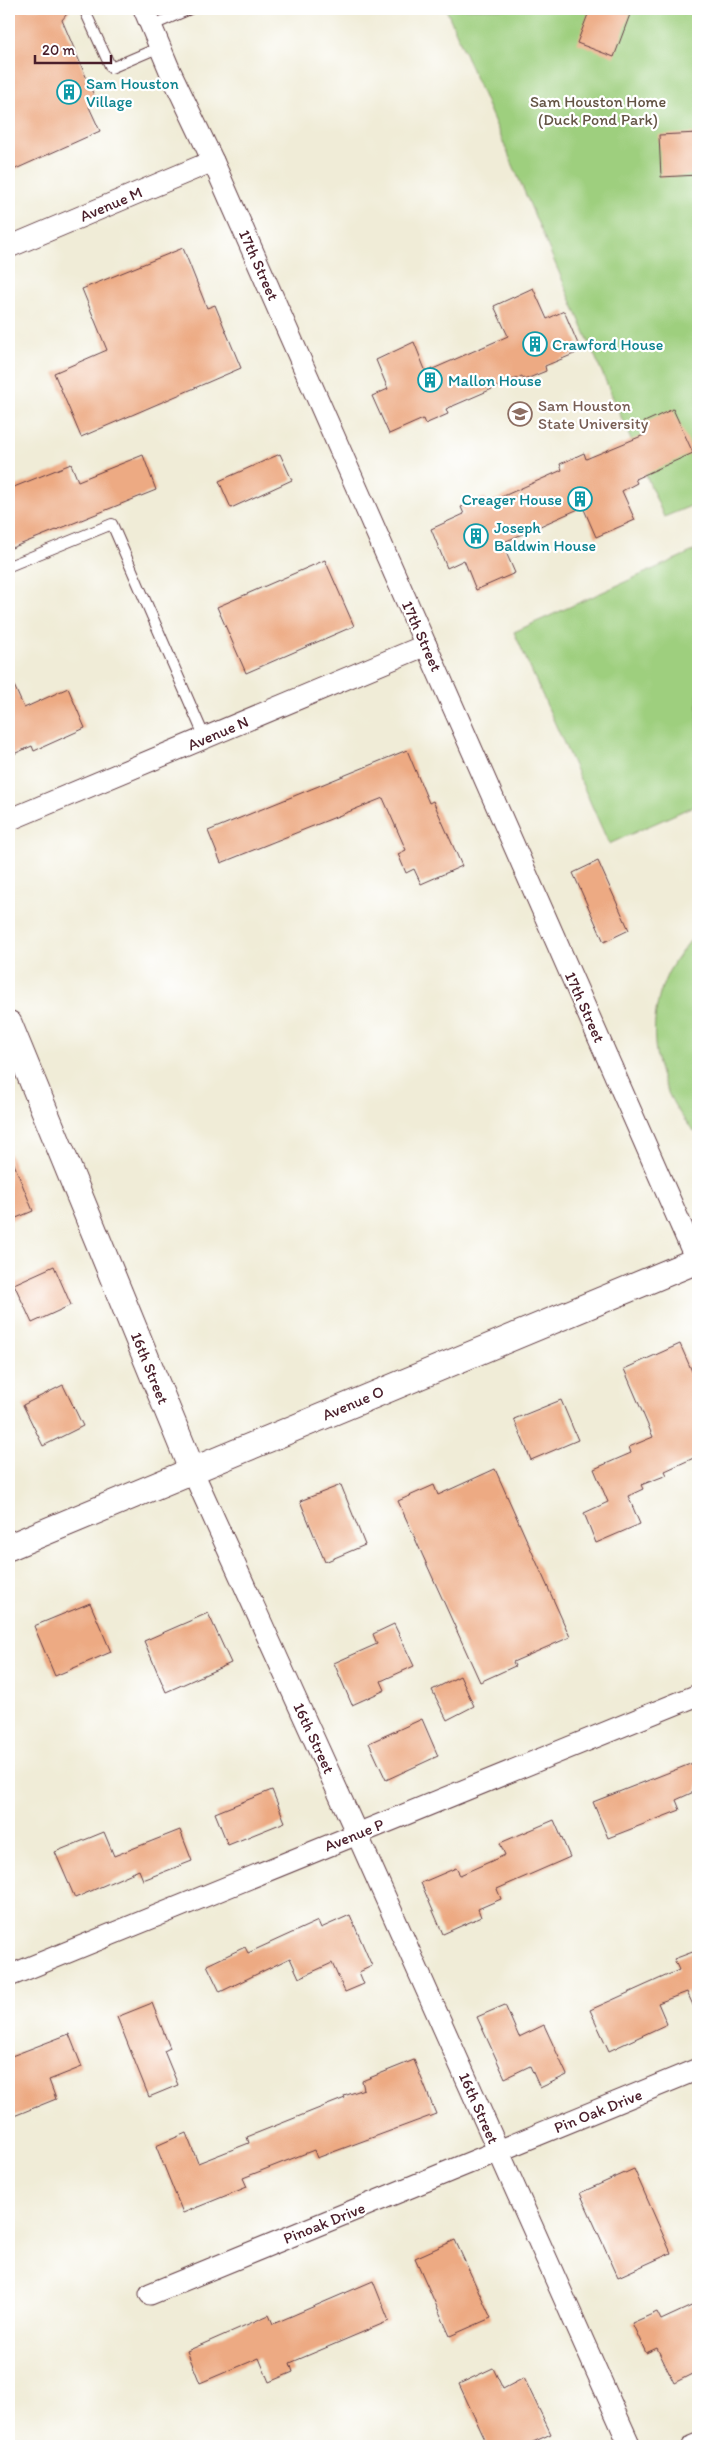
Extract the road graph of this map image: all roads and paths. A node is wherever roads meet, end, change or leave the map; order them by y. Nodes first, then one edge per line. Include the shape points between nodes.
1 (84, 9) edge
2 (190, 9) edge
3 (147, 17) edge
4 (160, 47) junction
5 (213, 161) junction
6 (9, 247) edge
7 (9, 566) edge
8 (426, 646) junction
9 (205, 738) junction
10 (9, 820) edge
11 (9, 1024) edge
12 (698, 1261) edge
13 (192, 1470) junction
14 (9, 1546) edge
15 (698, 1695) edge
16 (358, 1834) junction
17 (9, 1976) edge
18 (698, 2069) edge
19 (498, 2152) junction
20 (150, 2294) dead end
21 (698, 2444) edge
22 (630, 2446) edge
23 (693, 2446) edge

1 - 4 lane via 111,68
2 - 3 lane
3 - 4 street, 17th Street
4 - 5 street, 17th Street
5 - 6 street, Avenue M
5 - 8 street, 17th Street
7 - 9 lane via 112,524
8 - 9 street, Avenue N
8 - 12 street, 17th Street
9 - 10 street, Avenue N
11 - 13 street, 16th Street
12 - 13 street, Avenue O
13 - 14 street, Avenue O
13 - 16 street, 16th Street
15 - 16 street, Avenue P
16 - 17 street, Avenue P
16 - 19 street, 16th Street
18 - 19 street, Pin Oak Drive
19 - 20 street, Pinoak Drive
19 - 22 street, 16th Street
21 - 23 street

